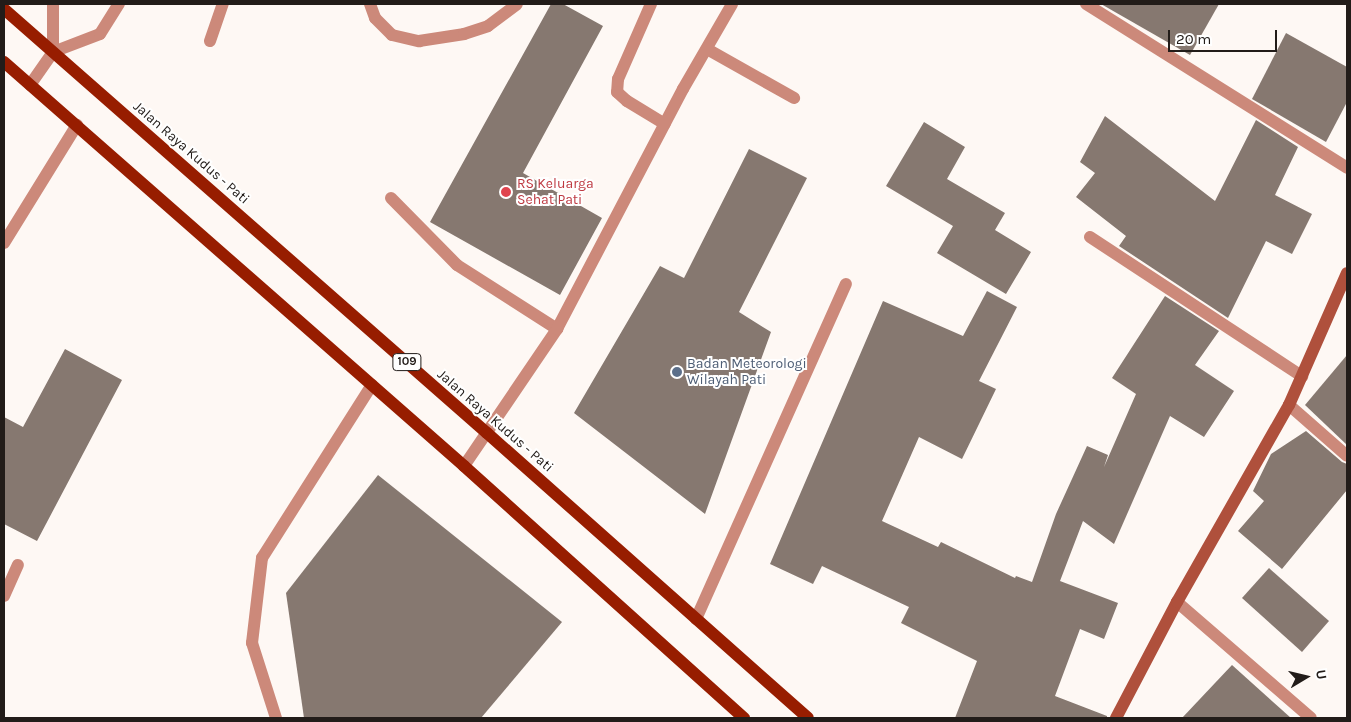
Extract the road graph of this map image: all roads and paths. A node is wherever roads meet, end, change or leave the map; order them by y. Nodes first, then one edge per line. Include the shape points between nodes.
1 (53, 4) edge
2 (119, 4) edge
3 (223, 4) edge
4 (370, 4) edge
5 (517, 4) edge
6 (651, 4) edge
7 (732, 4) edge
8 (1086, 4) edge
9 (4, 9) edge
10 (210, 41) dead end
11 (707, 49) junction
12 (52, 52) junction
13 (4, 62) edge
14 (30, 85) junction
15 (794, 98) dead end
16 (666, 124) junction
17 (78, 125) junction
18 (1347, 168) edge
19 (391, 198) dead end
20 (1090, 237) dead end
21 (4, 243) edge
22 (1346, 278) edge
23 (846, 284) dead end
24 (557, 329) junction
25 (1302, 376) junction
26 (372, 385) junction
27 (1290, 405) junction
28 (487, 433) junction
29 (1347, 456) edge
30 (464, 466) junction
31 (18, 565) dead end
32 (4, 596) edge
33 (1177, 602) junction
34 (696, 619) junction
35 (276, 718) edge
36 (744, 718) edge
37 (808, 718) edge
38 (1116, 718) edge
39 (1312, 718) edge

1 - 12 street
2 - 12 street via 100,34
3 - 10 street
4 - 5 street via 375,18 392,35 419,42 488,26
6 - 16 street via 618,79 617,92 627,102
7 - 11 street
8 - 18 street
9 - 12 main road, Jalan Raya Kudus - Pati / 109
11 - 15 street
11 - 16 street
12 - 14 street
12 - 28 main road, Jalan Raya Kudus - Pati / 109
13 - 14 main road
14 - 17 main road
16 - 24 street
17 - 21 street
17 - 26 main road
19 - 24 street via 457,265
20 - 25 street
22 - 25 street
23 - 34 street
24 - 28 street
25 - 27 street
26 - 30 main road
26 - 35 street via 262,558 252,643
27 - 29 street
27 - 33 street
28 - 30 street
28 - 34 main road, Jalan Raya Kudus - Pati / 109
30 - 36 main road
31 - 32 street
33 - 38 street
33 - 39 street
34 - 37 main road, Jalan Raya Kudus - Pati / 109

